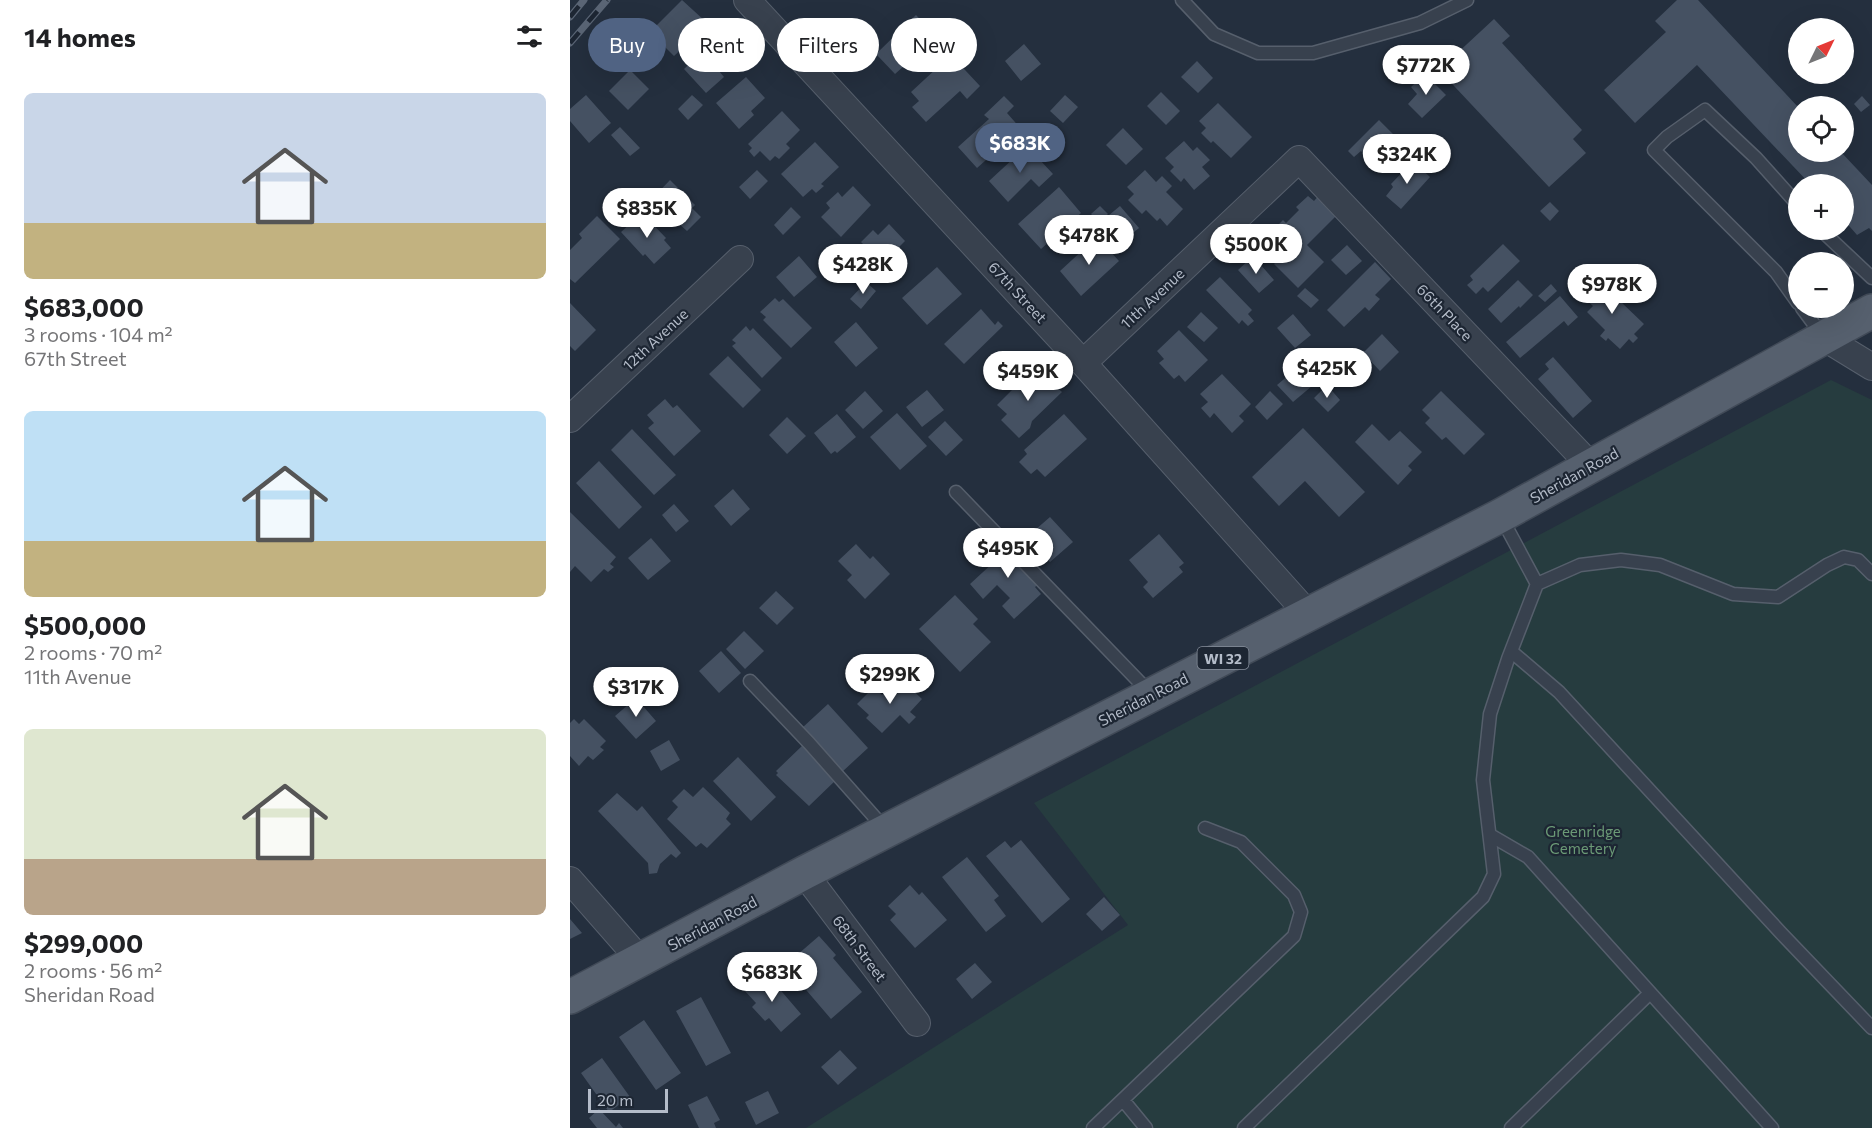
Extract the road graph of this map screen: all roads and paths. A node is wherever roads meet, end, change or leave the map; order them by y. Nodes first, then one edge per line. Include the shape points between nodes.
1 (747, 0) edge
2 (1182, 0) edge
3 (1467, 0) edge
4 (1299, 159) joint
5 (1788, 194) edge
6 (1832, 240) edge
7 (740, 259) dead end
8 (1872, 278) edge
9 (1788, 289) edge
10 (1872, 311) edge
11 (1810, 318) edge
12 (1824, 337) junction
13 (1083, 363) junction
14 (1872, 367) edge
15 (570, 419) edge
16 (1592, 466) junction
17 (956, 492) dead end
18 (1500, 516) junction
19 (1872, 574) edge
20 (1537, 584) junction
21 (1309, 615) junction
22 (1512, 652) junction
23 (750, 681) dead end
24 (1152, 695) junction
25 (1205, 828) dead end
26 (886, 831) junction
27 (1490, 835) junction
28 (804, 873) junction
29 (570, 880) edge
30 (640, 961) junction
31 (1649, 994) junction
32 (570, 997) edge
33 (917, 1023) dead end
34 (1872, 1028) edge
35 (1123, 1100) junction
36 (1093, 1128) edge
37 (1146, 1128) edge
38 (1244, 1128) edge
39 (1511, 1128) edge
40 (1772, 1128) edge

1 - 13 street, 67th Street
2 - 3 lane via 1214,34 1258,52 1313,53 1420,22
4 - 13 street, 11th Avenue
4 - 16 street, 66th Place
5 - 9 lane via 1705,110 1654,150 1776,272
6 - 8 lane
7 - 15 street, 12th Avenue
10 - 12 main road, Sheridan Road / WI 32
11 - 12 lane
12 - 14 street
12 - 16 main road, Sheridan Road / WI 32
13 - 21 street, 67th Street
16 - 18 main road, Sheridan Road / WI 32
17 - 24 lane
18 - 20 lane
18 - 21 main road, Sheridan Road / WI 32
19 - 20 lane via 1858,560 1844,557 1778,597 1733,594 1660,565 1621,560 1580,565
20 - 22 lane
21 - 24 main road, Sheridan Road / WI 32
22 - 27 lane via 1490,714 1483,780
22 - 34 lane via 1558,692
23 - 26 lane
24 - 26 main road, Sheridan Road / WI 32
25 - 35 lane via 1241,842 1294,895 1301,912 1293,936
26 - 28 main road, Sheridan Road / WI 32
27 - 31 lane via 1528,857
27 - 38 lane via 1494,874 1483,897
28 - 30 main road, Sheridan Road / WI 32
28 - 33 street, 68th Street
29 - 30 street
30 - 32 main road, Sheridan Road / WI 32
31 - 39 lane
31 - 40 lane
35 - 36 lane
35 - 37 lane

